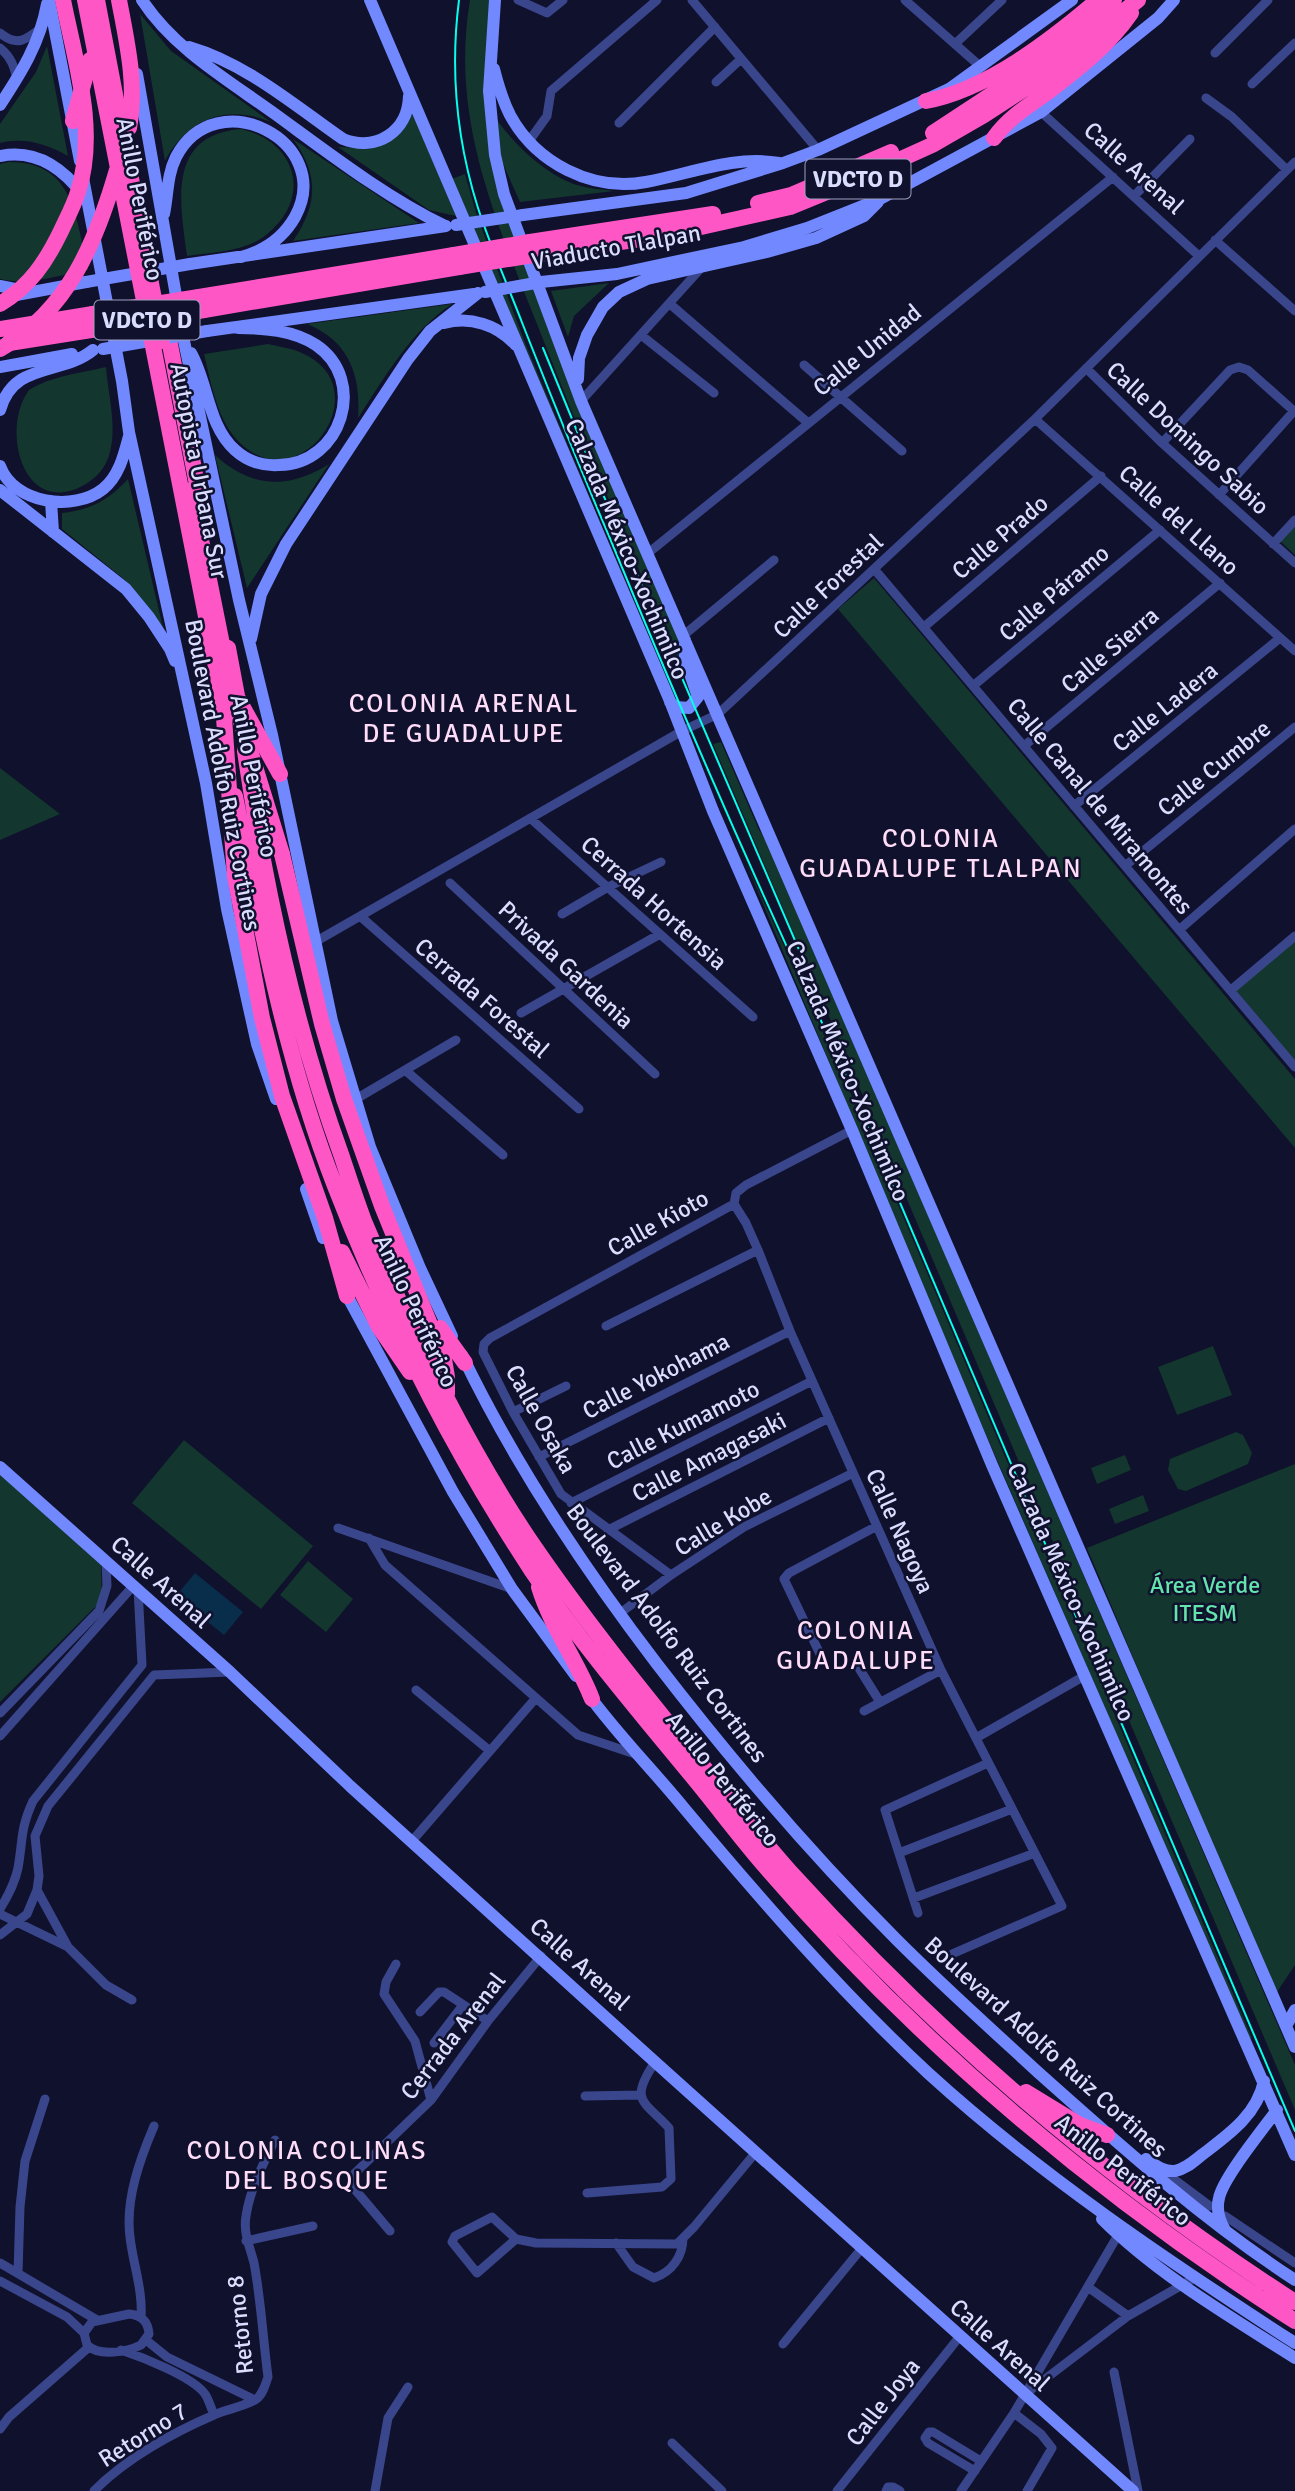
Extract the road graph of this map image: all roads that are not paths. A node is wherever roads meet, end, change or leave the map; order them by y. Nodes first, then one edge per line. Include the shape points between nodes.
1 (48, 0) edge
2 (63, 0) edge
3 (78, 0) edge
4 (85, 0) edge
5 (97, 0) edge
6 (103, 0) edge
7 (119, 0) edge
8 (125, 0) edge
9 (142, 0) edge
10 (370, 0) edge
11 (495, 0) edge
12 (518, 0) edge
13 (563, 0) edge
14 (657, 0) edge
15 (692, 0) edge
16 (905, 0) edge
17 (1002, 0) edge
18 (1072, 0) edge
19 (1098, 0) edge
20 (1114, 0) edge
21 (1139, 0) edge
22 (1174, 0) edge
23 (1268, 0) edge
24 (42, 26) junction
25 (715, 27) junction
26 (0, 33) edge
27 (956, 43) junction
28 (1295, 43) edge
29 (182, 45) junction
30 (0, 48) edge
31 (1214, 53) dead end
32 (741, 59) junction
33 (90, 60) junction
34 (492, 62) junction
35 (981, 67) junction
36 (17, 79) junction
37 (716, 82) dead end
38 (1252, 84) dead end
39 (408, 88) junction
40 (1206, 98) dead end
41 (926, 101) junction
42 (0, 105) edge
43 (1041, 112) junction
44 (73, 121) junction
45 (619, 123) dead end
46 (994, 138) junction
47 (1190, 139) dead end
48 (529, 141) junction
49 (818, 150) junction
50 (0, 156) edge
51 (1295, 162) edge
52 (783, 163) junction
53 (1287, 170) junction
54 (1113, 177) junction
55 (1134, 196) junction
56 (880, 199) junction
57 (87, 200) junction
58 (162, 221) junction
59 (451, 225) junction
60 (1215, 240) junction
61 (531, 249) junction
62 (1199, 256) junction
63 (241, 257) junction
64 (702, 267) junction
65 (0, 286) edge
66 (39, 292) junction
67 (482, 293) junction
68 (0, 298) edge
69 (0, 304) edge
70 (670, 304) junction
71 (1295, 311) edge
72 (92, 322) junction
73 (439, 324) junction
74 (238, 328) junction
75 (0, 329) edge
76 (641, 335) junction
77 (184, 341) junction
78 (0, 346) edge
79 (519, 348) junction
80 (98, 350) junction
81 (804, 365) dead end
82 (0, 367) edge
83 (1087, 369) junction
84 (714, 393) dead end
85 (840, 397) junction
86 (581, 401) junction
87 (0, 410) edge
88 (1294, 412) edge
89 (1035, 419) junction
90 (807, 422) junction
91 (130, 432) junction
92 (1162, 443) junction
93 (902, 451) dead end
94 (0, 466) edge
95 (1101, 476) junction
96 (0, 490) edge
97 (1219, 495) junction
98 (51, 501) junction
99 (1295, 520) edge
100 (1160, 530) junction
101 (53, 532) junction
102 (1273, 544) junction
103 (647, 554) junction
104 (774, 559) dead end
105 (1295, 564) edge
106 (875, 570) junction
107 (1220, 583) junction
108 (924, 627) junction
109 (685, 637) junction
110 (1280, 638) junction
111 (251, 650) junction
112 (1295, 651) edge
113 (185, 682) junction
114 (973, 686) junction
115 (231, 700) junction
116 (670, 701) junction
117 (718, 714) junction
118 (1295, 727) edge
119 (682, 731) junction
120 (1024, 746) junction
121 (280, 774) junction
122 (1074, 806) junction
123 (530, 818) junction
124 (1295, 829) edge
125 (661, 862) dead end
126 (1125, 866) junction
127 (450, 883) dead end
128 (608, 887) junction
129 (562, 914) dead end
130 (360, 916) junction
131 (1179, 930) junction
132 (660, 934) junction
133 (1295, 936) edge
134 (315, 942) junction
135 (562, 988) junction
136 (1231, 990) junction
137 (521, 1013) dead end
138 (753, 1017) dead end
139 (456, 1040) dead end
140 (1295, 1067) edge
141 (405, 1070) junction
142 (655, 1074) dead end
143 (355, 1099) junction
144 (579, 1109) dead end
145 (852, 1130) junction
146 (503, 1154) dead end
147 (734, 1204) junction
148 (325, 1219) junction
149 (758, 1250) junction
150 (414, 1287) junction
151 (347, 1296) junction
152 (606, 1326) dead end
153 (790, 1331) junction
154 (483, 1352) joint
155 (465, 1363) junction
156 (812, 1381) junction
157 (566, 1386) dead end
158 (428, 1392) junction
159 (446, 1396) junction
160 (513, 1412) junction
161 (829, 1418) junction
162 (539, 1457) junction
163 (0, 1467) edge
164 (853, 1473) junction
165 (571, 1503) junction
166 (877, 1526) junction
167 (338, 1528) dead end
168 (608, 1530) junction
169 (369, 1538) junction
170 (106, 1561) junction
171 (535, 1575) junction
172 (671, 1575) junction
173 (136, 1587) junction
174 (512, 1589) junction
175 (619, 1614) junction
176 (820, 1654) dead end
177 (142, 1665) junction
178 (857, 1665) dead end
179 (941, 1670) junction
180 (230, 1672) junction
181 (154, 1675) junction
182 (1086, 1675) junction
183 (123, 1689) junction
184 (416, 1690) dead end
185 (135, 1699) junction
186 (535, 1699) junction
187 (592, 1699) junction
188 (880, 1702) junction
189 (864, 1711) dead end
190 (0, 1713) edge
191 (0, 1736) edge
192 (976, 1738) junction
193 (490, 1751) junction
194 (641, 1756) junction
195 (988, 1763) junction
196 (1012, 1809) junction
197 (412, 1841) junction
198 (900, 1853) junction
199 (1035, 1853) junction
200 (37, 1890) junction
201 (914, 1898) junction
202 (0, 1912) edge
203 (918, 1913) dead end
204 (18, 1923) junction
205 (0, 1935) edge
206 (68, 1947) junction
207 (952, 1954) dead end
208 (541, 1956) junction
209 (396, 1964) dead end
210 (132, 2000) dead end
211 (463, 2006) junction
212 (1295, 2010) edge
213 (420, 2012) dead end
214 (488, 2021) junction
215 (1286, 2026) junction
216 (434, 2043) dead end
217 (1295, 2047) edge
218 (654, 2062) junction
219 (1000, 2079) junction
220 (1264, 2081) junction
221 (641, 2095) junction
222 (585, 2096) dead end
223 (45, 2099) dead end
224 (431, 2100) junction
225 (1277, 2110) junction
226 (154, 2126) dead end
227 (1107, 2135) junction
228 (275, 2140) dead end
229 (1120, 2147) junction
230 (756, 2152) junction
231 (1295, 2155) edge
232 (1159, 2168) junction
233 (587, 2193) dead end
234 (1082, 2198) junction
235 (1210, 2206) dead end
236 (1225, 2216) dead end
237 (313, 2226) dead end
238 (390, 2231) dead end
239 (1177, 2231) junction
240 (1228, 2233) junction
241 (1118, 2235) junction
242 (683, 2238) junction
243 (516, 2239) junction
244 (246, 2241) junction
245 (616, 2243) junction
246 (862, 2248) junction
247 (0, 2263) edge
248 (1295, 2263) edge
249 (18, 2273) junction
250 (1196, 2277) junction
251 (1295, 2280) edge
252 (0, 2281) edge
253 (1182, 2284) junction
254 (1088, 2287) junction
255 (1295, 2302) edge
256 (1128, 2316) junction
257 (141, 2317) junction
258 (97, 2320) junction
259 (1295, 2321) edge
260 (84, 2333) junction
261 (960, 2336) junction
262 (146, 2340) junction
263 (1295, 2343) edge
264 (783, 2344) dead end
265 (89, 2347) junction
266 (120, 2350) junction
267 (1295, 2358) edge
268 (1114, 2372) dead end
269 (408, 2387) dead end
270 (1024, 2395) junction
271 (255, 2400) junction
272 (1014, 2413) junction
273 (214, 2415) junction
274 (0, 2429) edge
275 (672, 2443) dead end
276 (981, 2461) junction
277 (975, 2471) junction
278 (94, 2491) edge
279 (375, 2491) edge
280 (722, 2491) edge
281 (837, 2491) edge
282 (886, 2491) edge
283 (900, 2491) edge
284 (961, 2491) edge
285 (1027, 2491) edge
286 (1133, 2491) edge
287 (1138, 2491) edge

1 - 24 main road
1 - 44 main road, Boulevard Adolfo Ruiz Cortines
2 - 69 highway, bridge via 84,115 82,177 45,263 24,287
3 - 33 highway, Anillo Periférico
4 - 115 highway, Autopista Urbana Sur, bridge
5 - 115 highway, Autopista Urbana Sur, bridge
6 - 115 highway, Anillo Periférico
7 - 78 highway, bridge via 133,93 129,128 114,179 73,280 37,323
8 - 58 main road, Boulevard Adolfo Ruiz Cortines
9 - 29 main road
10 - 39 main road, Calzada México-Xochimilco
11 - 34 main road, Calzada México-Xochimilco
12 - 13 street via 547,13
14 - 48 street via 551,91 547,116
15 - 25 street
16 - 27 street
17 - 27 street
18 - 35 main road, Viaducto Tlalpan
19 - 41 highway via 1032,51 989,77 951,97
20 - 61 highway, Viaducto Tlalpan / VDCTO D via 1032,68 927,137 791,195
21 - 46 highway via 1110,40 1015,115
21 - 61 highway, Viaducto Tlalpan / VDCTO D via 1038,80 984,115 932,145 790,207 661,236
22 - 43 main road, Viaducto Tlalpan
23 - 31 street
24 - 26 street via 23,42 12,42
24 - 36 main road
25 - 32 street
25 - 45 street
27 - 35 street
28 - 38 street
29 - 39 main road via 247,72 343,139 358,144 377,142 395,132 407,112
29 - 59 main road via 365,180 412,210
30 - 36 street via 14,65
32 - 37 street
32 - 49 street
33 - 44 highway
33 - 158 highway, Anillo Periférico via 258,913 287,1037 334,1184
34 - 48 main road via 505,104
34 - 86 main road, Calzada México-Xochimilco via 495,155 504,194
35 - 41 main road, Viaducto Tlalpan
36 - 42 main road
39 - 79 main road, Calzada México-Xochimilco
40 - 53 street
41 - 49 main road, Viaducto Tlalpan
43 - 46 main road, Viaducto Tlalpan
43 - 54 street, Calle Arenal
44 - 57 main road, Boulevard Adolfo Ruiz Cortines
46 - 56 main road, Viaducto Tlalpan
47 - 55 street
48 - 52 main road via 560,167 606,183 645,182 744,161
49 - 52 main road, Viaducto Tlalpan
50 - 57 main road via 25,154 43,159 69,178
51 - 53 street, Calle Forestal
52 - 59 main road, Viaducto Tlalpan, bridge via 686,194
53 - 60 street, Calle Forestal
54 - 55 street, Calle Arenal
54 - 85 street, Calle Unidad
55 - 62 street, Calle Arenal
56 - 64 main road via 864,216 816,238
56 - 67 main road, Viaducto Tlalpan, bridge via 744,247 617,274
57 - 91 main road, Boulevard Adolfo Ruiz Cortines
58 - 63 main road via 173,164 191,136 224,122 260,127 284,143 296,159 303,193 296,215 278,238
58 - 77 main road, Boulevard Adolfo Ruiz Cortines
59 - 63 main road, Viaducto Tlalpan
60 - 62 street, Calle Forestal
60 - 71 street
61 - 72 highway, Viaducto Tlalpan / VDCTO D, bridge
62 - 83 street, Calle Forestal
63 - 66 main road, Viaducto Tlalpan, bridge
64 - 70 street
64 - 86 main road via 647,279 610,299 582,346 577,371
65 - 66 main road
66 - 68 main road
67 - 73 main road
67 - 74 main road, Viaducto Tlalpan
70 - 76 street
70 - 90 street
72 - 75 highway, Viaducto Tlalpan / VDCTO D
72 - 78 highway, Viaducto Tlalpan / VDCTO D
73 - 79 main road via 468,321 487,325
73 - 111 main road via 414,349 286,544 261,594
74 - 77 main road via 302,338 334,364 342,385 341,419 331,440 314,456 273,465 235,450 218,426
74 - 80 main road, Viaducto Tlalpan, bridge
76 - 84 street
76 - 86 street
77 - 111 main road, Boulevard Adolfo Ruiz Cortines
79 - 116 main road, Calzada México-Xochimilco
80 - 82 main road, Viaducto Tlalpan
80 - 87 main road via 22,379 3,399
81 - 85 street
83 - 89 street, Calle Forestal
83 - 92 street, Calle Domingo Sabio
85 - 90 street, Calle Unidad
85 - 93 street
86 - 103 main road, Calzada México-Xochimilco
88 - 92 street via 1239,367 1230,370
88 - 97 street
89 - 95 street, Calle del Llano
89 - 106 street, Calle Forestal
90 - 103 street, Calle Unidad
91 - 98 main road via 124,457 103,489 72,501
91 - 113 main road, Boulevard Adolfo Ruiz Cortines
92 - 97 street, Calle Domingo Sabio
94 - 98 main road via 21,491
95 - 100 street, Calle del Llano
95 - 108 street, Calle Prado
96 - 101 main road
97 - 102 street, Calle Domingo Sabio
98 - 101 main road
99 - 102 street
100 - 107 street, Calle del Llano
100 - 114 street, Calle Páramo
101 - 113 main road via 126,589 170,649
102 - 105 street, Calle Domingo Sabio
103 - 109 main road, Calzada México-Xochimilco
104 - 109 street
106 - 108 street, Calle Canal de Miramontes
106 - 117 street, Calle Forestal
107 - 110 street, Calle del Llano
107 - 120 street, Calle Sierra
108 - 114 street, Calle Canal de Miramontes
109 - 116 main road via 685,659 698,697 683,709
109 - 117 main road, Calzada México-Xochimilco
110 - 112 street, Calle del Llano
110 - 122 street, Calle Ladera
111 - 121 main road, Boulevard Adolfo Ruiz Cortines
113 - 151 main road, Boulevard Adolfo Ruiz Cortines via 257,1044
114 - 120 street, Calle Canal de Miramontes
115 - 121 highway
115 - 148 highway, bridge via 234,876 282,1096
115 - 150 highway, bridge via 290,880 340,1087
115 - 159 highway, Anillo Periférico via 270,902 315,1079 362,1216
116 - 119 main road, Calzada México-Xochimilco
117 - 119 street, Calle Forestal
117 - 215 main road, Calzada México-Xochimilco
118 - 126 street, Calle Cumbre
119 - 123 street, Calle Forestal
119 - 145 main road, Calzada México-Xochimilco
120 - 122 street, Calle Canal de Miramontes
121 - 134 main road, Boulevard Adolfo Ruiz Cortines
122 - 126 street, Calle Canal de Miramontes
123 - 128 street, Cerrada Hortensia
123 - 130 street, Calle Forestal
124 - 131 street
125 - 128 street
126 - 131 street, Calle Canal de Miramontes
127 - 135 street, Privada Gardenia
128 - 129 street
128 - 132 street, Cerrada Hortensia
130 - 134 street, Calle Forestal
130 - 144 street, Cerrada Forestal
131 - 136 street, Calle Canal de Miramontes
132 - 135 street
132 - 138 street, Cerrada Hortensia
133 - 136 street
134 - 143 main road, Boulevard Adolfo Ruiz Cortines
135 - 137 street
135 - 142 street, Privada Gardenia
136 - 140 street, Calle Canal de Miramontes
139 - 141 street
141 - 143 street
141 - 146 street
143 - 155 main road, Boulevard Adolfo Ruiz Cortines via 415,1257
145 - 147 street, Calle Kioto via 746,1185 736,1193
145 - 182 main road, Calzada México-Xochimilco via 992,1465
147 - 149 street, Calle Nagoya
147 - 154 street, Calle Kioto via 490,1338
148 - 151 highway
148 - 158 highway via 379,1327
149 - 152 street
149 - 153 street, Calle Nagoya
150 - 155 highway
150 - 159 highway via 444,1359
151 - 174 main road, Boulevard Adolfo Ruiz Cortines via 453,1492
153 - 156 street, Calle Nagoya
153 - 162 street, Calle Yokohama
154 - 160 street, Calle Osaka
155 - 175 main road, Boulevard Adolfo Ruiz Cortines via 549,1514
156 - 161 street, Calle Nagoya
156 - 165 street, Calle Kumamoto
157 - 160 street
158 - 171 highway, Anillo Periférico
159 - 219 highway, Anillo Periférico via 528,1538 648,1699 829,1914
160 - 162 street, Calle Osaka
161 - 164 street, Calle Nagoya
161 - 168 street, Calle Amagasaki
162 - 165 street, Calle Osaka
163 - 170 main road, Calle Arenal
164 - 166 street, Calle Nagoya
164 - 172 street, Calle Kobe via 744,1527
165 - 168 street, Calle Osaka
166 - 176 street via 784,1579
166 - 179 street, Calle Nagoya
167 - 169 street
168 - 172 street, Calle Osaka
169 - 174 street
169 - 186 street via 385,1565
170 - 173 main road, Calle Arenal
170 - 190 street via 107,1586 99,1611
171 - 187 highway via 547,1610
171 - 239 highway, Anillo Periférico via 764,1866 911,2020 1006,2108
172 - 175 street, Calle Kobe
173 - 177 street
173 - 180 main road, Calle Arenal
173 - 191 street
174 - 187 main road, Boulevard Adolfo Ruiz Cortines
175 - 227 main road, Boulevard Adolfo Ruiz Cortines via 710,1733 855,1896
177 - 181 street via 145,1674
177 - 183 street
178 - 188 street
179 - 188 street
179 - 192 street, Calle Nagoya
180 - 181 street
180 - 197 main road, Calle Arenal
181 - 185 street
182 - 192 street
182 - 220 main road, Calzada México-Xochimilco
183 - 185 street via 132,1691
183 - 202 street via 33,1801 24,1821 18,1867
184 - 193 street
185 - 200 street via 48,1806 35,1836
186 - 193 street
186 - 194 street via 578,1735
187 - 194 main road, Boulevard Adolfo Ruiz Cortines
188 - 189 street
192 - 195 street, Calle Nagoya
193 - 197 street
194 - 234 main road, Boulevard Adolfo Ruiz Cortines via 779,1920 891,2038 989,2126
195 - 196 street, Calle Nagoya
195 - 198 street via 884,1810
196 - 198 street
196 - 199 street, Calle Nagoya
197 - 208 main road, Calle Arenal
198 - 201 street
199 - 201 street
199 - 207 street, Calle Nagoya via 1062,1906
200 - 204 street
200 - 206 street
201 - 203 street
202 - 204 street
204 - 205 street
204 - 206 street
206 - 210 street via 106,1985
208 - 214 street, Cerrada Arenal
208 - 218 main road, Calle Arenal
209 - 224 street via 384,1994 415,2040
211 - 213 street via 439,1992
211 - 214 street
211 - 216 street
212 - 215 main road
214 - 224 street, Cerrada Arenal
215 - 217 main road, Calzada México-Xochimilco
218 - 221 street
218 - 230 main road, Calle Arenal
219 - 227 highway via 1080,2125
219 - 239 highway, Anillo Periférico
220 - 225 main road, Calzada México-Xochimilco
220 - 232 main road via 1257,2101 1231,2133 1183,2168
221 - 222 street
221 - 233 street via 669,2128 671,2179 662,2187
223 - 249 street via 25,2161
224 - 238 street, Cerrada Arenal via 351,2181
225 - 231 main road, Calzada México-Xochimilco
225 - 240 main road via 1219,2196 1220,2221
226 - 257 street via 133,2183 129,2234
227 - 229 main road, Boulevard Adolfo Ruiz Cortines
228 - 244 street, Retorno 8 via 250,2195
229 - 232 main road
229 - 240 main road, Boulevard Adolfo Ruiz Cortines
230 - 242 street
230 - 246 main road, Calle Arenal
232 - 235 street
234 - 241 main road
234 - 250 main road, Boulevard Adolfo Ruiz Cortines
236 - 248 street
237 - 244 street, Retorno 8
239 - 255 highway, Anillo Periférico
239 - 259 highway, Anillo Periférico
240 - 251 main road, Boulevard Adolfo Ruiz Cortines
241 - 253 main road
241 - 254 street
242 - 245 street via 677,2244
242 - 245 street via 683,2250 673,2264 654,2278 633,2267
243 - 243 street via 477,2273 452,2242 492,2217
243 - 245 street
244 - 271 street, Retorno 8 via 253,2262 268,2377
246 - 261 main road, Calle Arenal
246 - 264 street
247 - 249 street
249 - 258 street
250 - 253 street
250 - 263 main road, Boulevard Adolfo Ruiz Cortines
252 - 260 street via 67,2318
253 - 256 street
253 - 267 main road
254 - 256 street
254 - 270 street
256 - 270 street
257 - 258 street via 128,2314
257 - 262 street via 148,2328
258 - 260 street
260 - 265 street
261 - 270 main road, Calle Arenal
261 - 281 street, Calle Joya
262 - 266 street via 136,2348
262 - 271 street via 167,2357
265 - 266 street via 97,2353
265 - 274 street
266 - 273 street via 200,2388
268 - 287 street
269 - 279 street via 388,2417
270 - 272 street
270 - 286 main road, Calle Arenal
271 - 273 street, Retorno 8
272 - 276 street
272 - 285 street via 1052,2448
273 - 278 street, Retorno 7 via 145,2451
275 - 280 street
276 - 277 street
276 - 277 street via 933,2432 925,2438
277 - 284 street
282 - 283 street via 893,2487

